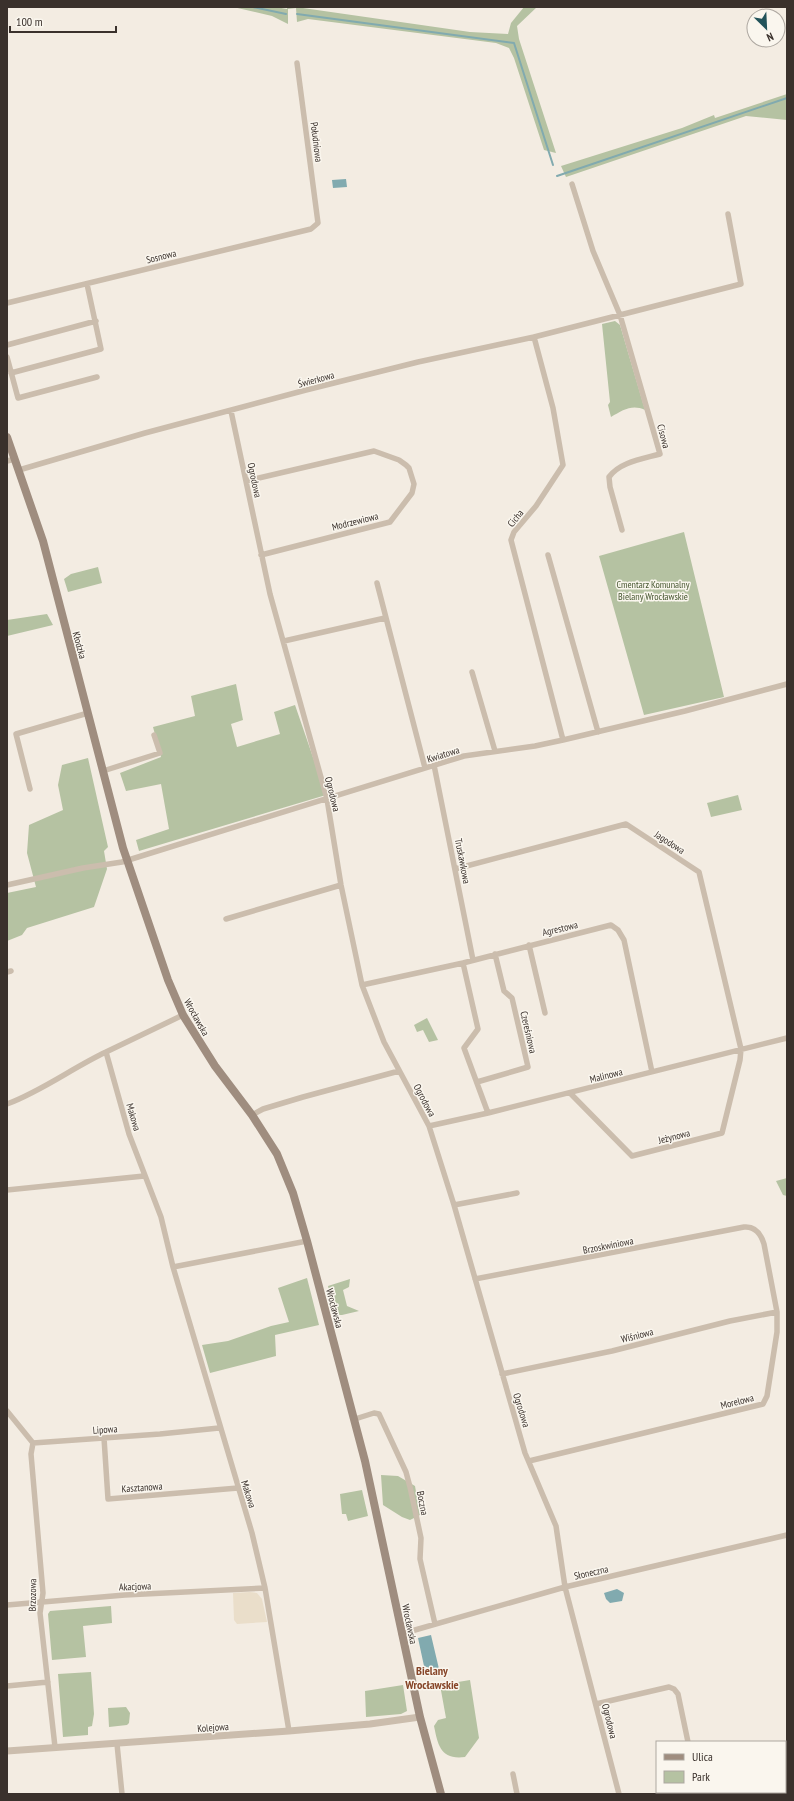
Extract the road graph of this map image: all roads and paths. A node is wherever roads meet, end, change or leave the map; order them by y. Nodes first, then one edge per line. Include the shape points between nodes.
1 (297, 63) dead end
2 (572, 184) dead end
3 (728, 214) dead end
4 (318, 223) joint
5 (87, 284) junction
6 (7, 303) edge
7 (620, 315) junction
8 (96, 321) junction
9 (534, 337) junction
10 (7, 345) edge
11 (7, 357) edge
12 (11, 373) junction
13 (97, 377) dead end
14 (231, 411) junction
15 (7, 437) edge
16 (11, 460) edge
17 (19, 470) junction
18 (246, 481) junction
19 (622, 530) dead end
20 (261, 554) junction
21 (548, 555) dead end
22 (377, 583) dead end
23 (385, 618) junction
24 (284, 641) junction
25 (472, 672) dead end
26 (787, 684) edge
27 (88, 713) junction
28 (598, 732) junction
29 (154, 735) dead end
30 (563, 740) junction
31 (495, 751) junction
32 (434, 765) junction
33 (426, 768) junction
34 (103, 771) junction
35 (30, 789) dead end
36 (327, 799) junction
37 (127, 860) junction
38 (455, 869) junction
39 (7, 885) edge
40 (341, 885) junction
41 (226, 919) dead end
42 (529, 945) junction
43 (495, 954) junction
44 (473, 960) junction
45 (463, 962) junction
46 (362, 985) junction
47 (545, 1013) dead end
48 (183, 1015) junction
49 (787, 1038) edge
50 (741, 1049) junction
51 (106, 1052) junction
52 (399, 1071) junction
53 (652, 1072) junction
54 (477, 1082) junction
55 (570, 1093) junction
56 (7, 1104) edge
57 (488, 1113) junction
58 (252, 1115) junction
59 (429, 1126) junction
60 (144, 1176) junction
61 (7, 1190) edge
62 (517, 1193) dead end
63 (454, 1205) junction
64 (744, 1227) joint
65 (308, 1241) junction
66 (173, 1267) junction
67 (475, 1279) junction
68 (777, 1312) junction
69 (502, 1374) junction
70 (7, 1411) edge
71 (354, 1419) junction
72 (219, 1428) junction
73 (104, 1438) junction
74 (33, 1443) junction
75 (529, 1461) junction
76 (238, 1488) junction
77 (787, 1535) edge
78 (565, 1586) junction
79 (265, 1588) junction
80 (42, 1602) junction
81 (7, 1605) edge
82 (435, 1624) junction
83 (401, 1634) junction
84 (48, 1682) junction
85 (7, 1686) edge
86 (596, 1704) junction
87 (420, 1717) junction
88 (289, 1731) junction
89 (688, 1741) edge
90 (117, 1744) junction
91 (55, 1748) junction
92 (7, 1751) edge
93 (513, 1774) dead end
94 (122, 1794) edge
95 (441, 1794) edge
96 (517, 1794) edge
97 (619, 1794) edge

1 - 4 street, Południowa
2 - 7 street via 593,251
3 - 7 street, Świerkowa via 741,284
4 - 5 street, Sosnowa via 311,229
5 - 6 street, Sosnowa
5 - 8 street
7 - 9 street, Świerkowa
7 - 19 street, Cisowa via 660,454 628,463 613,471 609,477
8 - 10 street
8 - 12 street via 101,349
9 - 14 street, Świerkowa via 413,363
9 - 30 street, Cicha via 553,408 563,465 536,506 514,532 511,540
11 - 12 street
12 - 13 street via 18,398
14 - 17 street, Świerkowa
14 - 18 street, Ogrodowa
15 - 16 main road, Kłodzka
16 - 17 main road, Kłodzka
17 - 27 main road, Kłodzka via 43,541
18 - 20 street, Ogrodowa
18 - 20 street, Modrzewiowa via 374,450 406,465 414,484 412,492 390,522
20 - 24 street, Ogrodowa
21 - 28 street
22 - 23 street
23 - 24 street
23 - 33 street
24 - 36 street, Ogrodowa
25 - 31 street
26 - 28 street, Kwiatowa
27 - 34 main road, Kłodzka
27 - 35 street via 16,734
28 - 30 street, Kwiatowa
29 - 34 street via 160,753
30 - 31 street, Kwiatowa
31 - 32 street, Kwiatowa via 464,756
32 - 33 street, Kwiatowa
32 - 38 street, Truskawkowa
33 - 36 street, Kwiatowa
34 - 37 main road, Kłodzka
36 - 37 street, Kwiatowa
36 - 40 street, Ogrodowa
37 - 39 street, Kwiatowa
37 - 48 main road, Wrocławska via 168,980
38 - 44 street, Truskawkowa
38 - 50 street, Jagodowa via 626,824 699,872
40 - 41 street
40 - 46 street, Ogrodowa
42 - 43 street, Agrestowa
42 - 47 street
42 - 53 street, Agrestowa via 611,925 618,930 624,940
43 - 44 street, Agrestowa
43 - 54 street, Czereśniowa via 504,991 512,998 528,1067
44 - 45 street, Agrestowa
45 - 46 street, Agrestowa
45 - 54 street via 478,1029 464,1048
46 - 52 street, Ogrodowa via 373,1016
48 - 51 street
48 - 58 main road, Wrocławska via 215,1066
49 - 50 street, Malinowa
50 - 53 street, Malinowa
50 - 55 street, Jeżynowa via 722,1133 632,1156
51 - 56 street
51 - 60 street, Makowa via 129,1134
52 - 58 street via 275,1105
52 - 59 street, Ogrodowa
53 - 55 street, Malinowa
54 - 57 street
55 - 57 street, Malinowa
57 - 59 street, Malinowa
58 - 65 main road, Wrocławska via 277,1154 287,1176
59 - 63 street, Ogrodowa
60 - 61 street
60 - 66 street, Makowa via 160,1217
62 - 63 street
63 - 67 street, Ogrodowa
64 - 67 street, Brzoskwiniowa
64 - 68 street, Morelowa via 751,1226 762,1237
65 - 66 street
65 - 71 main road, Wrocławska
66 - 72 street, Makowa
67 - 69 street, Ogrodowa
68 - 69 street, Wiśniowa
68 - 75 street, Morelowa via 777,1332 768,1396 763,1404
69 - 75 street, Ogrodowa
70 - 74 street
71 - 82 street, Boczna via 379,1414 406,1472 420,1538 420,1559
71 - 83 main road, Wrocławska
72 - 73 street, Lipowa
72 - 76 street, Makowa
73 - 74 street, Lipowa
73 - 76 street, Kasztanowa via 108,1499
74 - 80 street, Brzozowa via 31,1454
75 - 78 street, Ogrodowa via 556,1526
76 - 79 street, Makowa
77 - 78 street, Słoneczna
78 - 82 street, Słoneczna
78 - 86 street, Ogrodowa
79 - 80 street, Akacjowa
79 - 88 street, Makowa
80 - 81 street, Akacjowa
80 - 84 street, Brzozowa via 40,1613
82 - 83 street, Słoneczna
83 - 87 main road, Wrocławska
84 - 85 street
84 - 91 street, Brzozowa
86 - 89 street via 669,1687 674,1689 678,1694
86 - 97 street, Ogrodowa
87 - 88 street, Kolejowa
87 - 95 main road, Wrocławska
88 - 90 street, Kolejowa
90 - 91 street, Kolejowa
90 - 94 street
91 - 92 street, Kolejowa
93 - 96 street

